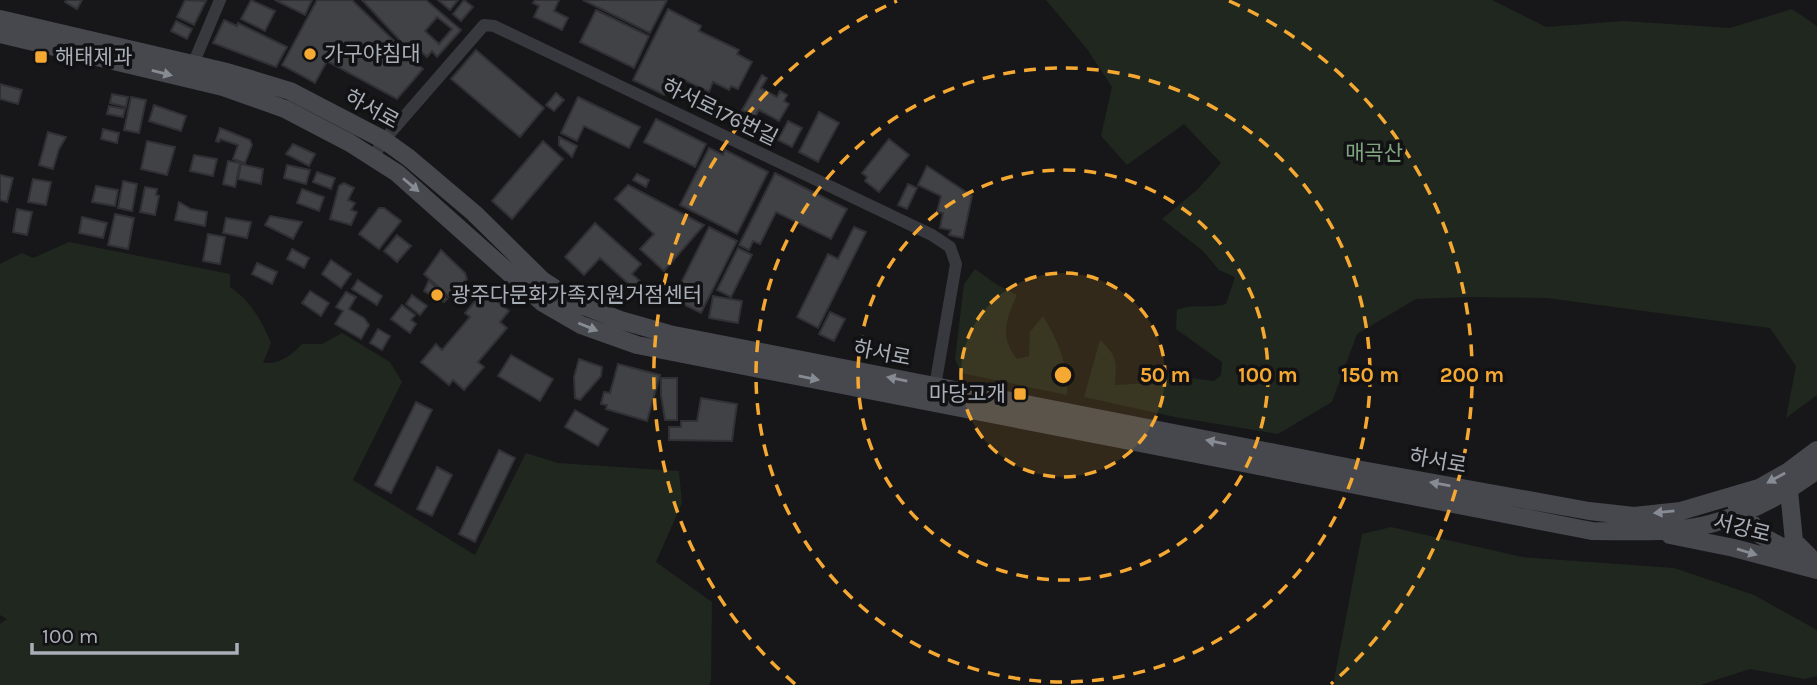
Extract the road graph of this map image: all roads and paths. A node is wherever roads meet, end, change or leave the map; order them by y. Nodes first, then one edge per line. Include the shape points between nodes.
1 (220, 0) edge
2 (0, 19) edge
3 (0, 34) edge
4 (190, 72) junction
5 (384, 140) junction
6 (373, 157) junction
7 (934, 395) junction
8 (1817, 450) edge
9 (1817, 470) edge
10 (1789, 491) junction
11 (1731, 497) junction
12 (1742, 512) junction
13 (1656, 532) junction
14 (1817, 567) edge

1 - 4 street
2 - 4 main road, 하서로
3 -> 4 main road, 하서로
4 - 5 main road, 하서로 via 290,91
4 - 6 main road, 하서로 via 285,109
5 - 6 street, 하서로176번길
7 -> 5 main road, 하서로 via 668,334 579,304 542,280 441,184
5 - 7 street, 하서로176번길 via 484,25 494,26 950,247 956,264
6 -> 7 main road, 하서로 via 543,303 581,324 637,345
11 -> 7 main road, 하서로 via 1681,511 1634,516 1589,511
7 - 13 main road, 하서로 via 1592,531
8 -> 11 main road, 하서로 via 1759,488
9 - 10 main road, 하서로
10 - 12 main road, 하서로
10 - 14 main road via 1794,541
11 - 12 main road, 서강로
12 - 13 main road, 하서로 via 1693,528
12 - 14 main road, 서강로 via 1762,536
13 -> 14 main road, 서강로

